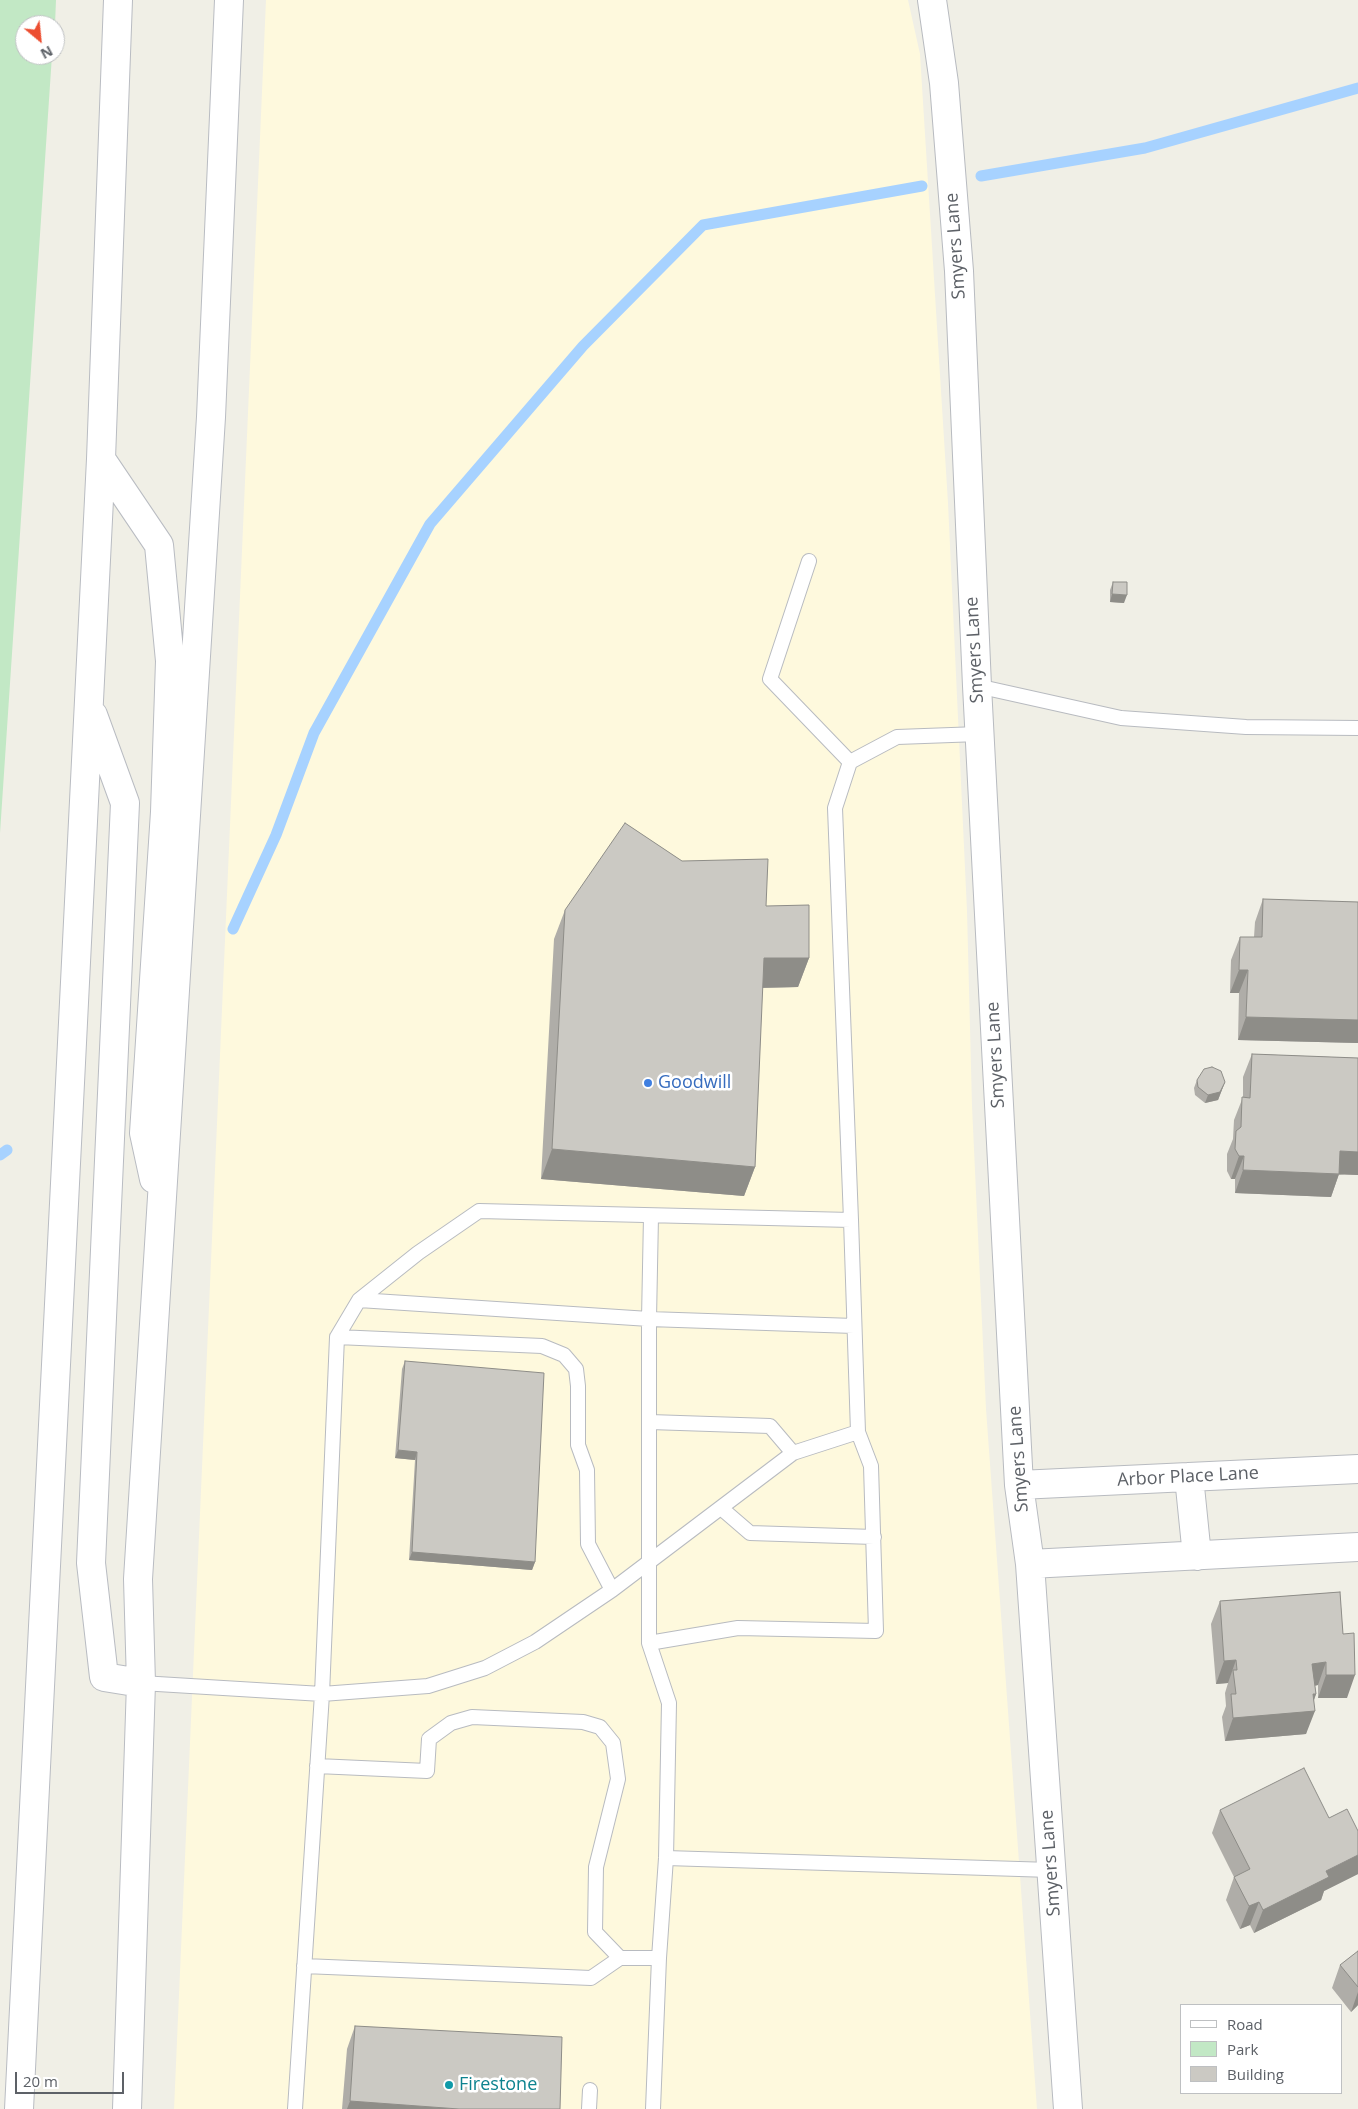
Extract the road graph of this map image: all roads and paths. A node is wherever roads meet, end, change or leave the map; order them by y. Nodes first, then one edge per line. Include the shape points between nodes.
1 (118, 0) edge
2 (229, 0) edge
3 (932, 0) edge
4 (101, 458) junction
5 (810, 561) dead end
6 (977, 686) junction
7 (88, 702) junction
8 (1358, 728) edge
9 (979, 734) junction
10 (850, 762) junction
11 (161, 1215) junction
12 (651, 1216) junction
13 (851, 1220) junction
14 (359, 1300) junction
15 (649, 1319) junction
16 (854, 1326) junction
17 (337, 1337) junction
18 (650, 1422) junction
19 (858, 1432) junction
20 (793, 1453) junction
21 (1358, 1470) edge
22 (1189, 1477) junction
23 (1019, 1485) junction
24 (722, 1508) junction
25 (874, 1537) junction
26 (1358, 1547) edge
27 (1197, 1556) junction
28 (650, 1560) junction
29 (1030, 1564) junction
30 (612, 1590) junction
31 (649, 1643) junction
32 (142, 1683) junction
33 (322, 1694) junction
34 (317, 1766) junction
35 (666, 1858) junction
36 (1051, 1870) junction
37 (620, 1958) junction
38 (659, 1958) junction
39 (304, 1966) junction
40 (590, 2090) dead end
41 (19, 2109) edge
42 (127, 2109) edge
43 (295, 2109) edge
44 (589, 2109) edge
45 (653, 2109) edge
46 (1068, 2109) edge

1 - 4 main road
2 - 11 main road via 211,417
3 - 6 main road, Smyers Lane via 944,83 959,271
4 - 7 main road
4 - 11 main road via 159,545 170,661 165,812 144,1133
5 - 10 lane via 770,679
6 - 8 lane via 1122,718 1246,727
6 - 9 main road, Smyers Lane
7 - 32 main road via 125,803 91,1563 104,1677
7 - 41 main road
9 - 10 lane via 897,737
9 - 23 main road, Smyers Lane
10 - 13 lane via 835,808
11 - 32 main road via 138,1579
12 - 13 lane
12 - 14 lane via 479,1211 418,1253
12 - 15 lane
13 - 16 lane
14 - 15 lane
14 - 17 lane
15 - 16 lane
15 - 18 lane
16 - 19 lane
17 - 30 lane via 542,1346 564,1355 576,1369 578,1445 587,1470 588,1544
17 - 33 lane
18 - 20 lane via 770,1426
18 - 28 lane
19 - 20 lane
19 - 25 lane via 871,1466
20 - 24 lane
21 - 22 main road, Arbor Place Lane
22 - 23 main road, Arbor Place Lane
22 - 27 main road
23 - 29 main road, Smyers Lane
24 - 25 lane via 750,1533
24 - 28 lane
25 - 31 lane via 876,1632 738,1628
26 - 27 main road
27 - 29 main road
28 - 30 lane
28 - 31 lane
29 - 36 main road, Smyers Lane
30 - 33 lane via 535,1642 485,1668 428,1686
31 - 35 lane via 669,1703
32 - 33 lane
32 - 42 main road
33 - 34 lane
34 - 37 lane via 427,1771 429,1740 451,1723 472,1717 583,1722 600,1728 613,1743 618,1779 596,1867 595,1932
34 - 39 lane
35 - 36 lane
35 - 38 lane
36 - 46 main road, Smyers Lane
37 - 38 lane
37 - 39 lane via 591,1978
38 - 45 lane
39 - 43 lane
40 - 44 lane

